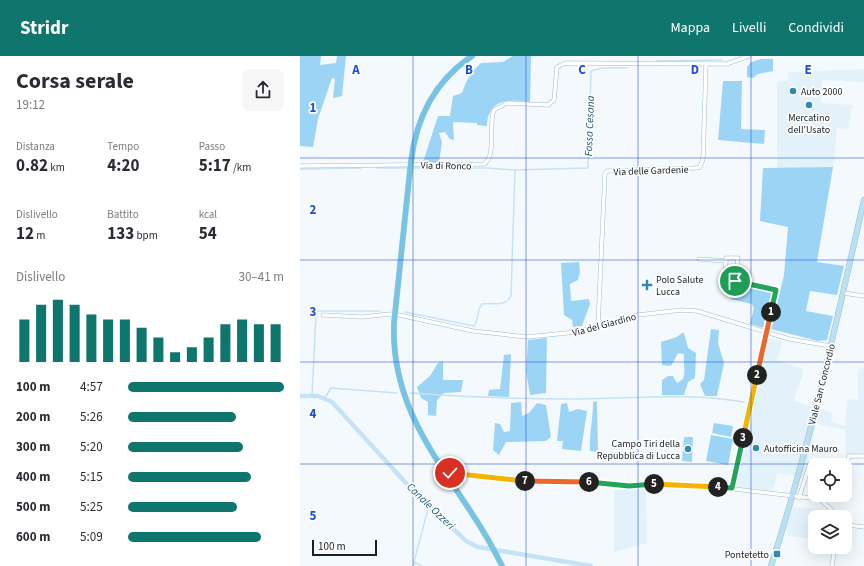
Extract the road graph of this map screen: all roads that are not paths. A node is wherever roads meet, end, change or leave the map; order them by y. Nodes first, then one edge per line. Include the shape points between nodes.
1 (472, 56) edge
2 (750, 56) edge
3 (706, 64) junction
4 (300, 166) edge
5 (864, 200) edge
6 (699, 259) dead end
7 (726, 261) junction
8 (735, 281) junction
9 (843, 293) junction
10 (864, 296) edge
11 (391, 314) dead end
12 (323, 315) dead end
13 (399, 315) dead end
14 (598, 325) junction
15 (767, 332) junction
16 (831, 346) junction
17 (864, 456) edge
18 (848, 458) edge
19 (808, 468) edge
20 (450, 473) dead end
21 (732, 488) junction
22 (796, 497) junction
23 (808, 498) edge
24 (823, 502) edge
25 (832, 510) edge
26 (852, 526) edge
27 (864, 527) edge
28 (834, 554) edge
29 (502, 566) edge
30 (771, 566) edge
31 (832, 566) edge

1 - 29 main road, bridge via 447,77 431,96 417,128 410,170 394,343 404,398 416,425
2 - 3 street, Via di Ronco via 726,64
3 - 4 street, Via di Ronco via 561,65 557,67 554,100 548,105 507,103 494,110 491,118 491,151 489,159 484,164
3 - 14 street, Via delle Gardenie via 703,160 700,166 604,173
5 - 9 main road, Viale San Concordio
6 - 7 street
7 - 8 street via 725,279
7 - 8 street via 726,258 738,258
8 - 15 street via 776,290
9 - 10 street
9 - 16 main road, Viale San Concordio
11 - 12 street via 362,317
13 - 14 street, Via del Giardino via 473,331 527,337 563,334
14 - 15 street, Via del Giardino via 638,315 682,310 697,311
15 - 16 street, Via del Giardino
15 - 21 street
16 - 22 main road, Viale San Concordio
17 - 18 street
19 - 22 street
20 - 21 street via 530,482 579,481 629,486 667,484
21 - 22 street
22 - 23 street
22 - 30 main road, Viale San Concordio
24 - 25 street
26 - 27 street
28 - 31 street

